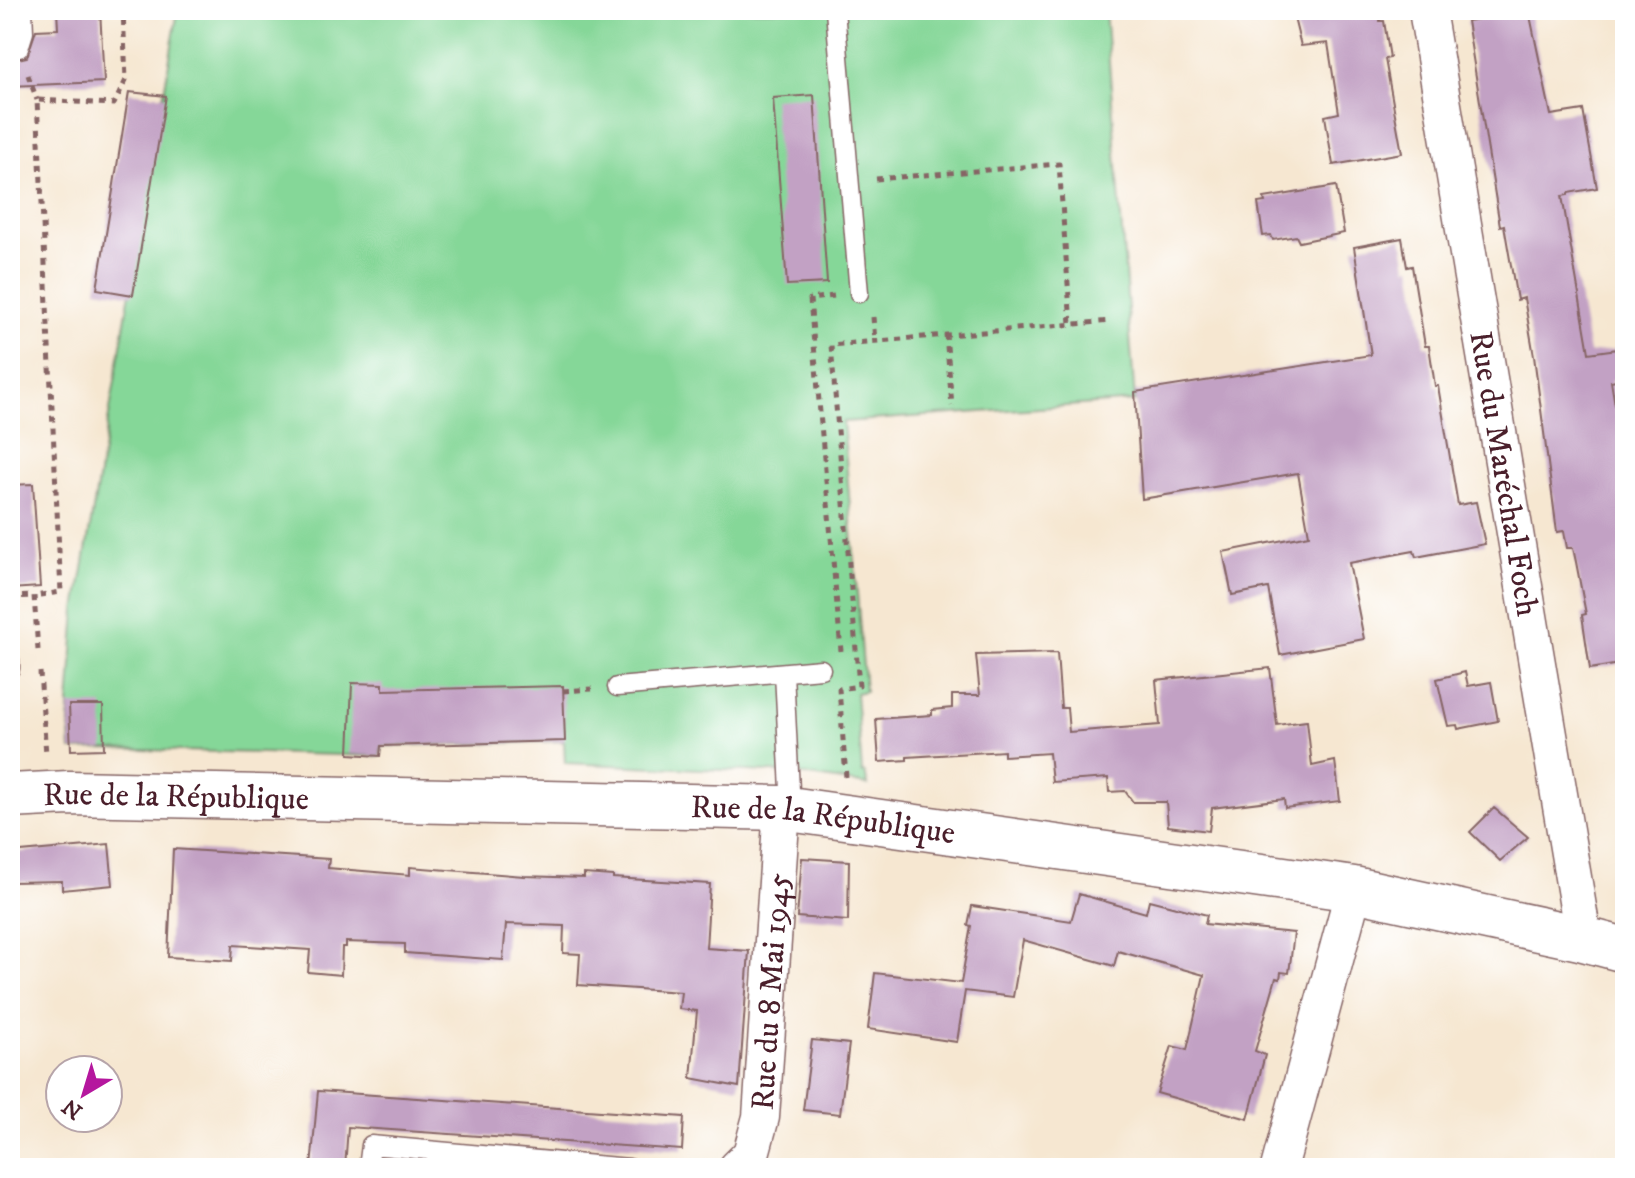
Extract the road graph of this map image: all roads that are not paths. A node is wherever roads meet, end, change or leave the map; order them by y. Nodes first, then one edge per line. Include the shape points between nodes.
1 (23, 10) edge
2 (835, 10) edge
3 (1427, 10) edge
4 (10, 49) edge
5 (859, 293) road end
6 (10, 660) edge
7 (10, 669) edge
8 (821, 669) road end
9 (784, 673) junction
10 (617, 687) dead end
11 (29, 795) edge
12 (786, 809) junction
13 (1354, 889) junction
14 (1580, 938) junction
15 (1625, 950) edge
16 (368, 1168) edge
17 (629, 1168) edge
18 (737, 1168) edge
19 (1279, 1168) edge

1 - 4 lane via 19,48
2 - 5 lane
3 - 14 street, Rue du Maréchal Foch
6 - 7 lane
8 - 9 lane
9 - 10 lane
9 - 12 lane
11 - 12 street, Rue de la République
12 - 13 street, Rue de la République
12 - 18 street, Rue du 8 Mai 1945 via 761,1117 751,1154
13 - 14 street, Rue de la République
13 - 19 street
14 - 15 street, Rue de la République
16 - 17 lane via 371,1145

